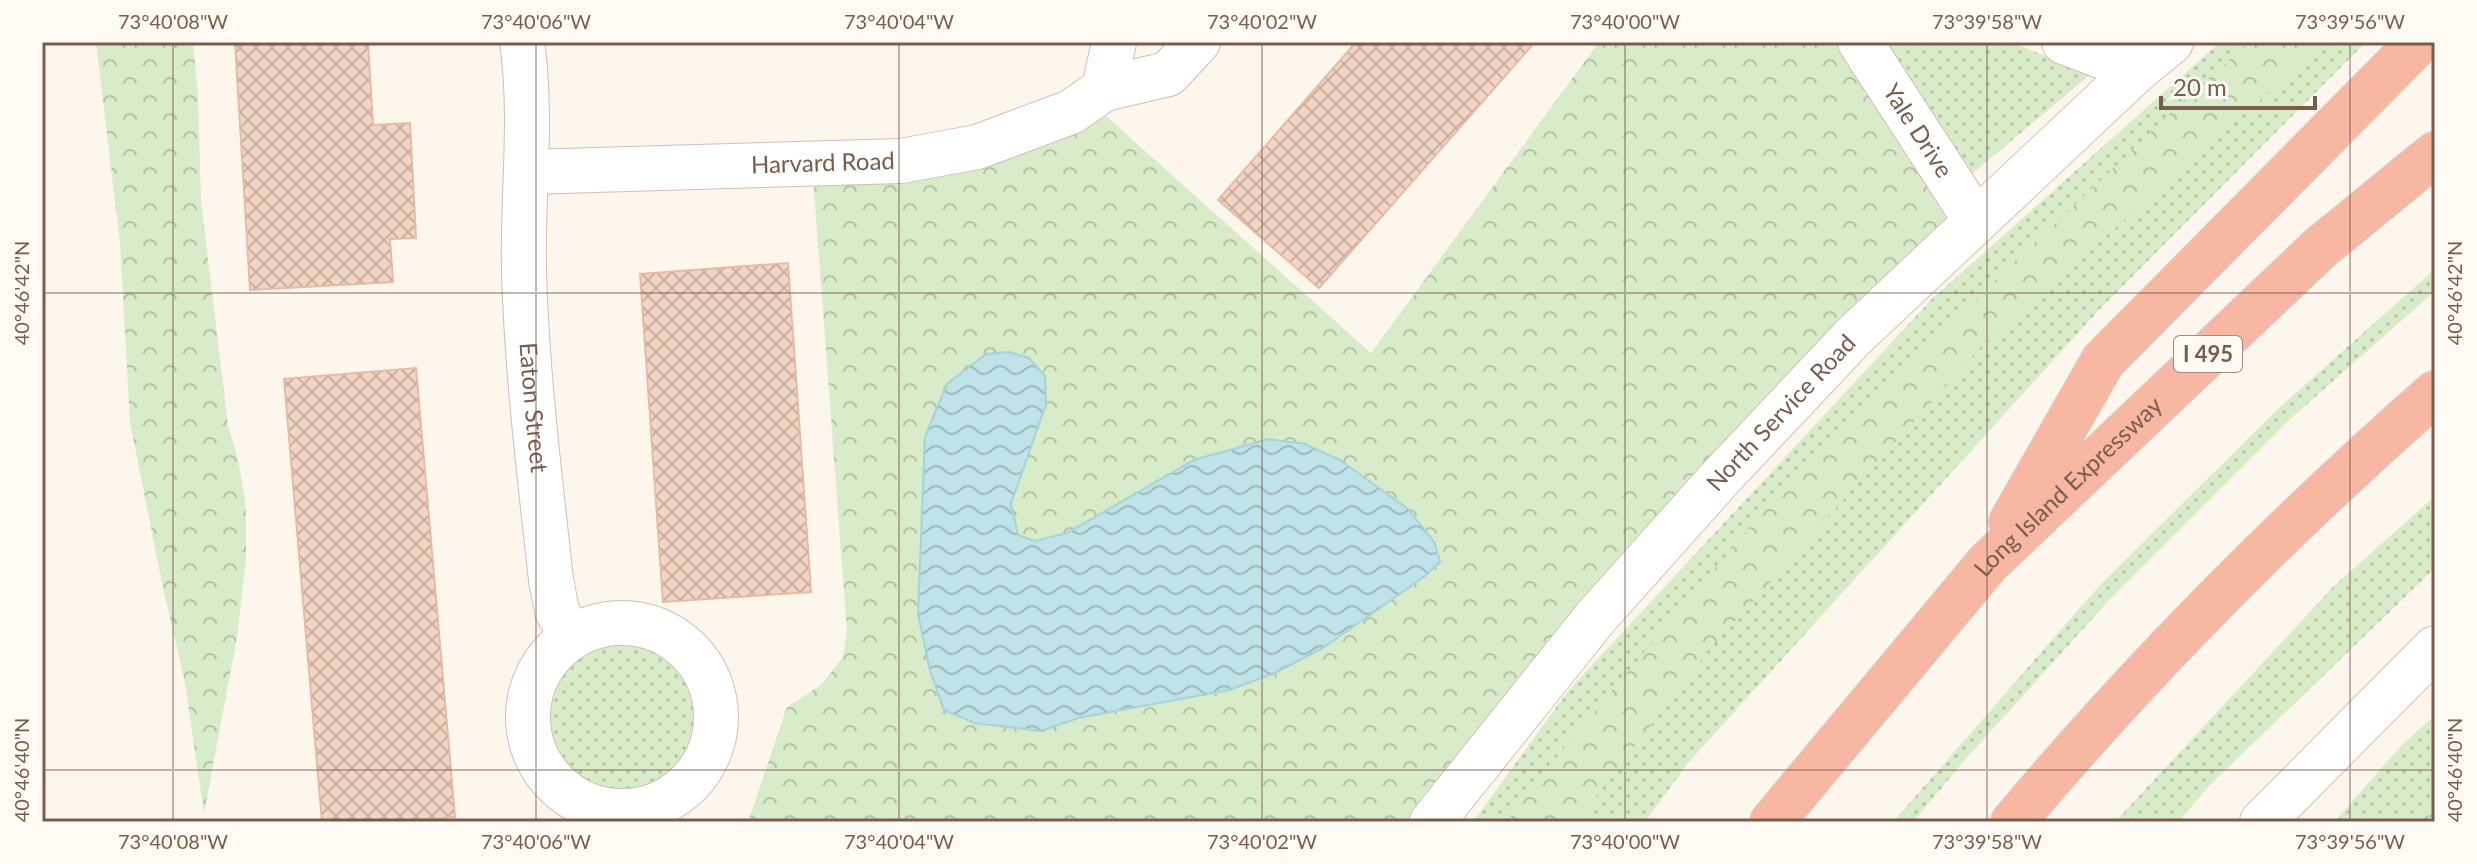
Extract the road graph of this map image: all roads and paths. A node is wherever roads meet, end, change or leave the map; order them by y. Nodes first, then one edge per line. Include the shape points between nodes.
1 (522, 42) edge
2 (1114, 42) edge
3 (1198, 42) edge
4 (1860, 42) edge
5 (2064, 42) edge
6 (2171, 42) edge
7 (2419, 42) edge
8 (2137, 70) junction
9 (1104, 89) junction
10 (2435, 154) edge
11 (527, 172) junction
12 (1976, 221) junction
13 (2435, 393) edge
14 (1988, 563) junction
15 (572, 637) junction
16 (2435, 648) edge
17 (1432, 822) edge
18 (1772, 822) edge
19 (2013, 822) edge
20 (2262, 822) edge

1 - 11 street
2 - 9 street
3 - 9 street, Harvard Road via 1168,74
4 - 12 street, Yale Drive
5 - 8 street
6 - 8 street, North Service Road
7 - 14 highway via 2103,361
8 - 12 street, North Service Road
9 - 11 street, Harvard Road via 1071,112 977,147 901,161
10 - 14 highway, Long Island Expressway / I 495 via 2320,248
11 - 15 street, Eaton Street via 528,363 551,580 557,611
12 - 17 street, North Service Road via 1854,336 1722,476 1596,617
13 - 19 highway via 2220,597
14 - 18 highway, Long Island Expressway / I 495
15 - 15 street via 551,654 528,703 528,730 538,762 558,787 586,805 618,812 651,807 678,793 700,771 713,743 717,712 710,681 691,653 666,634 634,623 602,625
16 - 20 street

